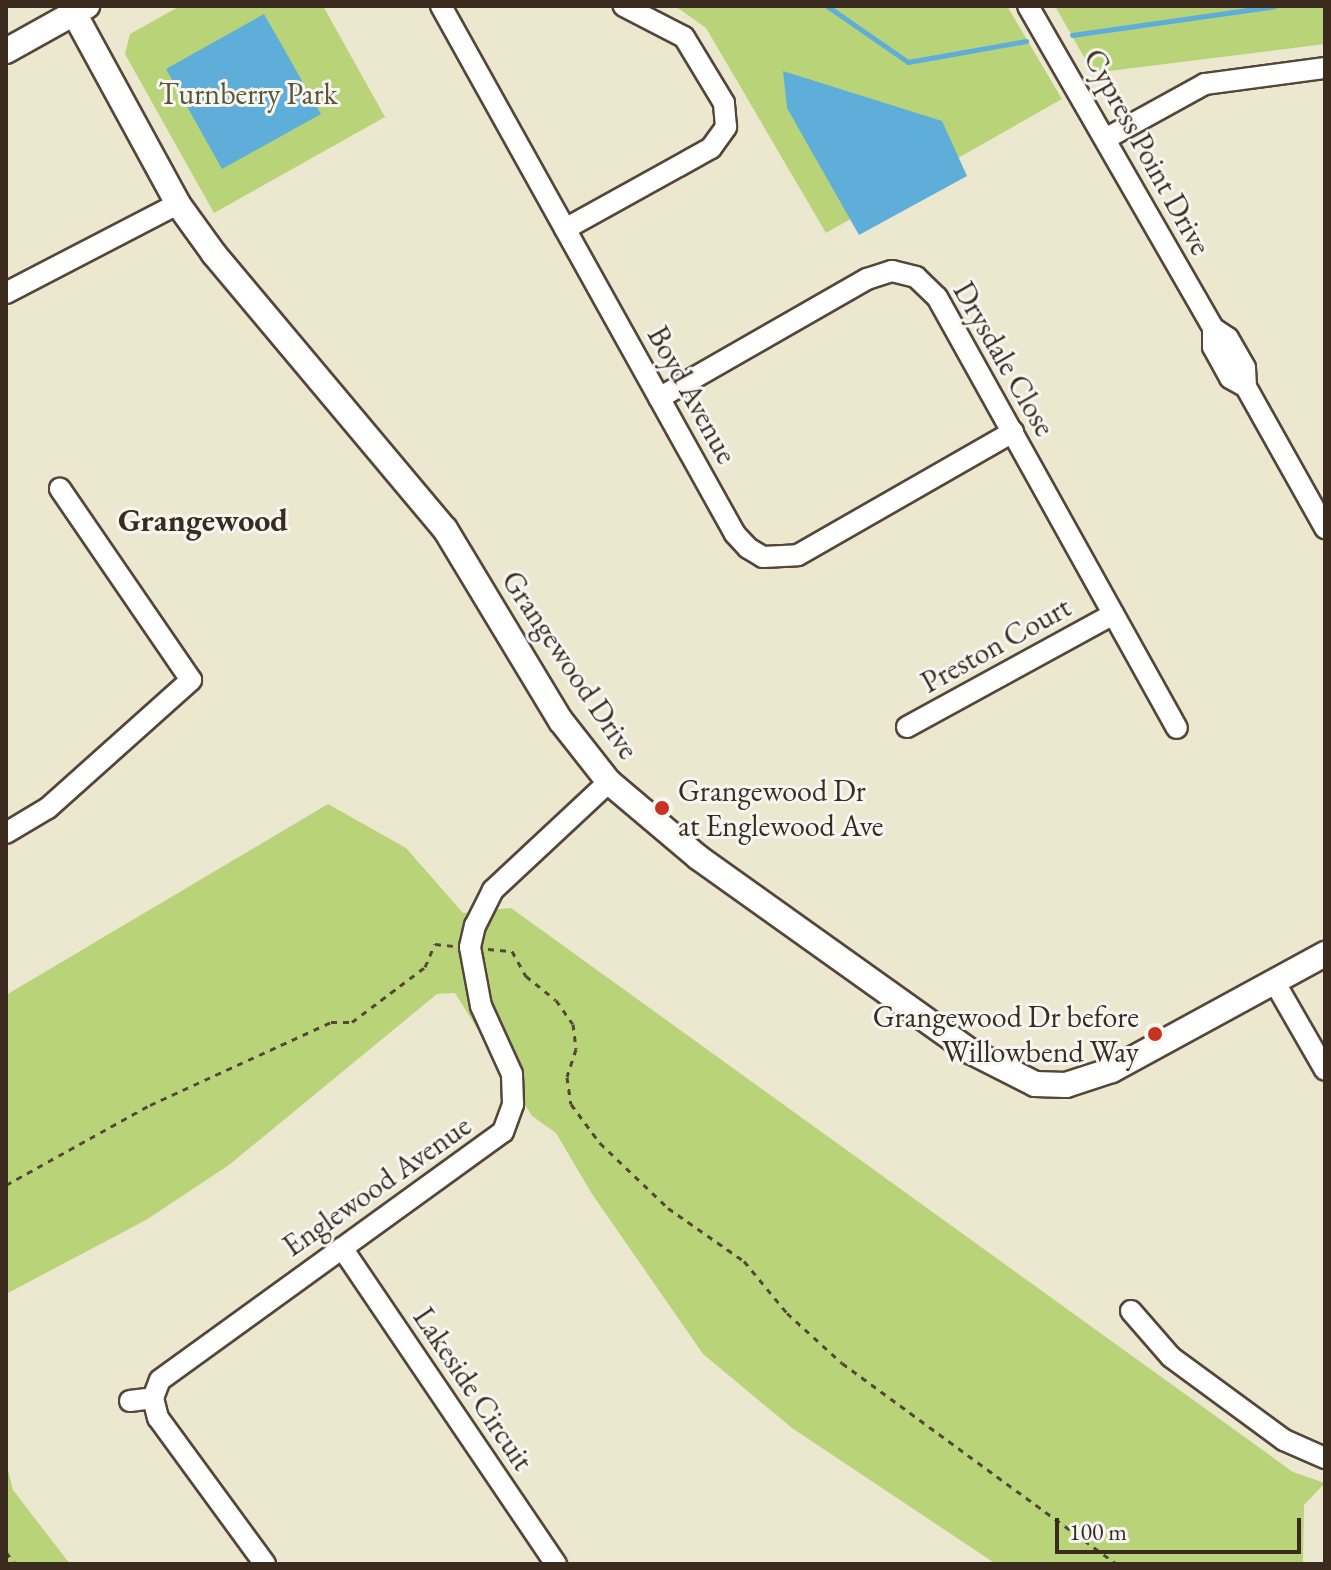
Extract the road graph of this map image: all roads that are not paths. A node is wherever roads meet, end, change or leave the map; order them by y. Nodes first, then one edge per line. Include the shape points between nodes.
1 (441, 6) edge
2 (624, 6) edge
3 (1028, 6) edge
4 (80, 9) edge
5 (6, 51) edge
6 (1325, 68) edge
7 (1105, 139) junction
8 (178, 204) junction
9 (565, 229) junction
10 (6, 293) edge
11 (659, 398) junction
12 (1013, 432) junction
13 (60, 489) dead end
14 (1325, 528) edge
15 (1113, 614) junction
16 (907, 727) dead end
17 (1177, 728) dead end
18 (609, 782) junction
19 (6, 833) edge
20 (1325, 954) edge
21 (1275, 983) junction
22 (1325, 1070) edge
23 (342, 1248) junction
24 (1131, 1311) dead end
25 (153, 1398) junction
26 (130, 1401) dead end
27 (1325, 1458) edge
28 (265, 1564) edge
29 (556, 1564) edge

1 - 9 street, Boyd Avenue
2 - 9 street via 684,37 724,103 726,127 711,148
3 - 7 street, Cypress Point Drive
4 - 5 street
4 - 8 street, Grangewood Drive
6 - 7 street via 1205,84
7 - 14 street, Cypress Point Drive via 1213,328 1228,338 1245,368 1246,387
8 - 10 street
8 - 18 street, Grangewood Drive via 259,311 445,529 561,721
9 - 11 street, Boyd Avenue
11 - 12 street, Drysdale Close via 867,279 892,271 916,277 937,297
11 - 12 street, Boyd Avenue via 735,534 763,557 781,559 798,555
12 - 15 street, Drysdale Close
13 - 19 street via 191,680 48,808
15 - 16 street, Preston Court
15 - 17 street, Drysdale Close
18 - 21 street, Grangewood Drive via 699,858 970,1051 1035,1084 1066,1085 1112,1070
18 - 23 street, Englewood Avenue via 493,890 470,947 481,1006 512,1074 513,1104 503,1132
20 - 21 street, Grangewood Drive
21 - 22 street
23 - 25 street, Englewood Avenue via 173,1366
23 - 29 street, Lakeside Circuit
24 - 27 street via 1171,1357 1284,1440
25 - 26 street
25 - 28 street via 158,1418

